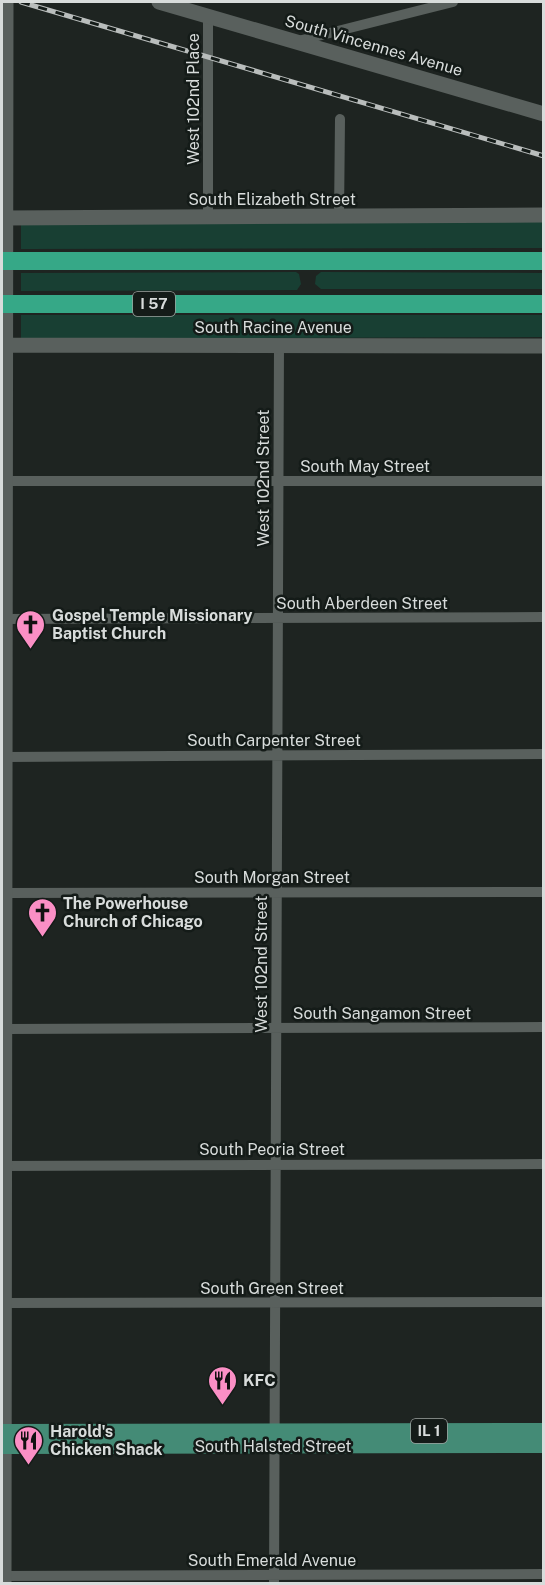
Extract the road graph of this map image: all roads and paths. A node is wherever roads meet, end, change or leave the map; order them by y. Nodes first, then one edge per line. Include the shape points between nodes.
1 (6, 2) edge
2 (159, 2) edge
3 (453, 2) edge
4 (208, 16) junction
5 (298, 41) junction
6 (543, 114) edge
7 (340, 119) dead end
8 (543, 215) edge
9 (339, 217) junction
10 (4, 218) edge
11 (208, 218) junction
12 (4, 254) edge
13 (543, 261) edge
14 (543, 304) edge
15 (4, 310) edge
16 (4, 345) edge
17 (279, 345) junction
18 (543, 346) edge
19 (6, 481) junction
20 (278, 481) junction
21 (543, 481) edge
22 (543, 617) edge
23 (278, 618) junction
24 (3, 619) edge
25 (277, 754) junction
26 (543, 754) edge
27 (5, 757) junction
28 (3, 892) edge
29 (276, 892) junction
30 (543, 892) edge
31 (275, 1028) junction
32 (543, 1028) edge
33 (5, 1029) junction
34 (275, 1164) junction
35 (543, 1164) edge
36 (3, 1166) edge
37 (543, 1302) edge
38 (3, 1303) edge
39 (274, 1303) junction
40 (543, 1431) edge
41 (3, 1439) edge
42 (273, 1439) junction
43 (543, 1445) edge
44 (543, 1574) edge
45 (3, 1578) edge
46 (274, 1579) edge

1 - 10 main road
2 - 4 main road, South Vincennes Avenue
3 - 5 street
4 - 5 main road, South Vincennes Avenue
4 - 11 street, West 102nd Place
5 - 6 main road, South Vincennes Avenue
7 - 9 street
8 - 9 main road, South Elizabeth Street
9 - 11 main road, South Elizabeth Street
10 - 11 main road, South Elizabeth Street
10 - 12 main road
12 - 13 highway
12 - 15 main road
14 - 15 highway, I 57
15 - 16 main road
16 - 17 main road, South Racine Avenue
16 - 19 main road
17 - 18 main road, South Racine Avenue
17 - 20 street, West 102nd Street
19 - 20 street, South May Street
19 - 24 main road
20 - 21 street, South May Street
20 - 23 street, West 102nd Street
22 - 23 street, South Aberdeen Street
23 - 24 street, South Aberdeen Street
23 - 25 street, West 102nd Street
24 - 27 main road
25 - 26 street, South Carpenter Street
25 - 27 street, South Carpenter Street
25 - 29 street, West 102nd Street
27 - 28 main road
28 - 29 street, South Morgan Street
28 - 33 main road
29 - 30 street, South Morgan Street
29 - 31 street, West 102nd Street
31 - 32 street, South Sangamon Street
31 - 33 street, South Sangamon Street
31 - 34 street, West 102nd Street
33 - 36 main road
34 - 35 street, South Peoria Street
34 - 36 street, South Peoria Street
34 - 39 street, West 102nd Street
36 - 38 main road
37 - 39 street, South Green Street
38 - 39 street, South Green Street
38 - 41 main road
39 - 42 street, West 102nd Street
40 - 42 main road, South Halsted Street / IL 1
41 - 42 main road, South Halsted Street / IL 1
41 - 45 main road
42 - 43 main road, South Halsted Street / IL 1
42 - 46 street, West 102nd Street
44 - 46 street, South Emerald Avenue
45 - 46 street, South Emerald Avenue

